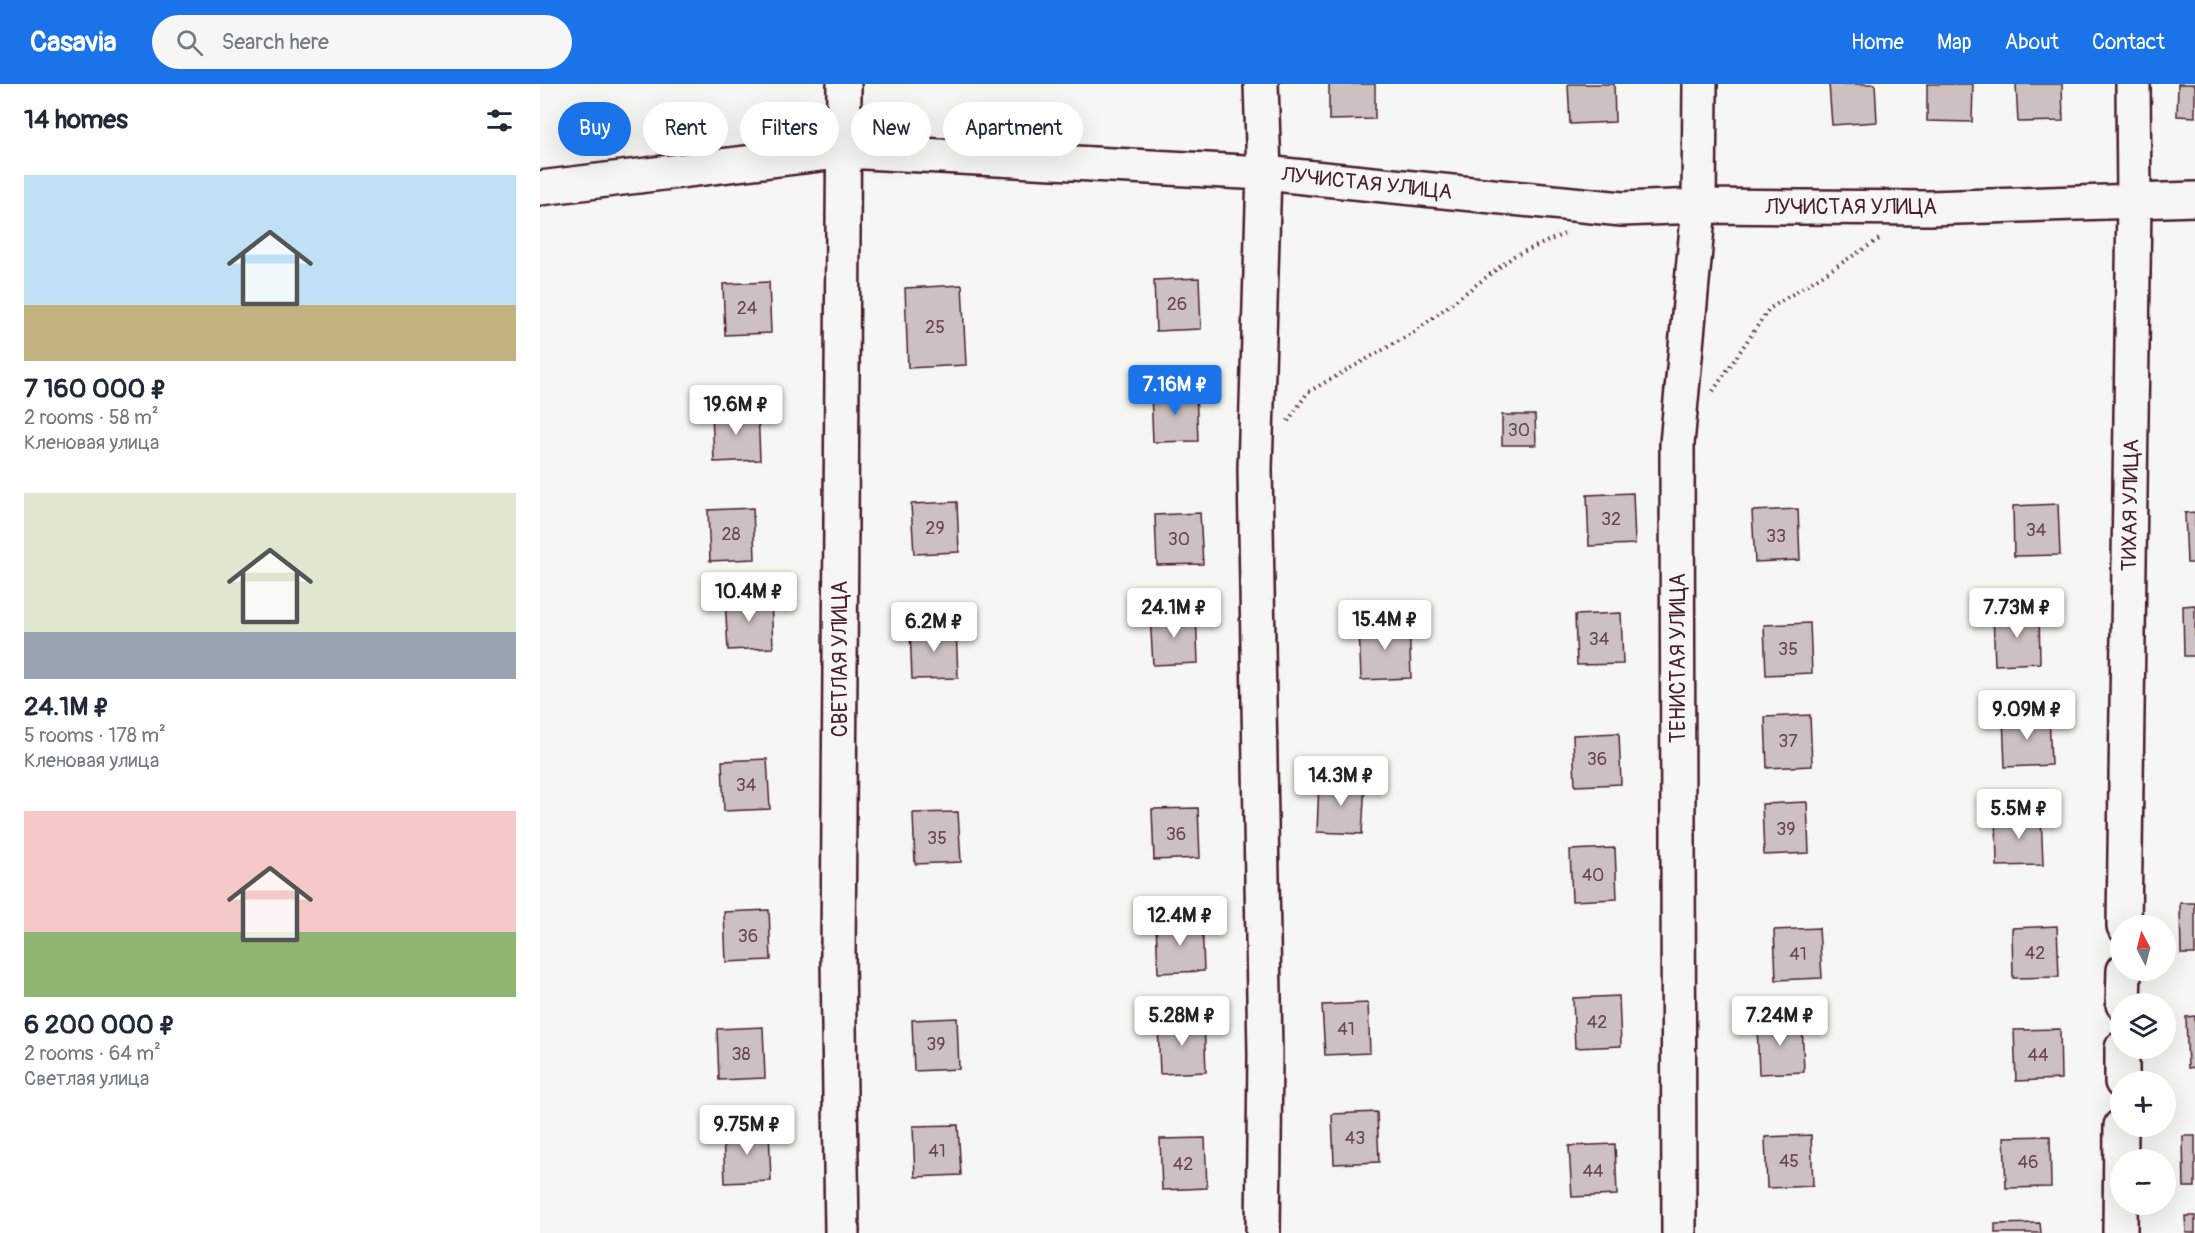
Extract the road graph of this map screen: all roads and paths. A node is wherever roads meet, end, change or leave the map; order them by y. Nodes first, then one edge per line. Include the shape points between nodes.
1 (844, 84) edge
2 (1261, 84) edge
3 (1700, 84) edge
4 (2133, 84) edge
5 (845, 151) junction
6 (1264, 173) junction
7 (540, 188) edge
8 (2134, 200) junction
9 (2195, 200) edge
10 (1699, 206) junction
11 (1568, 232) dead end
12 (1889, 233) dead end
13 (1710, 396) dead end
14 (1281, 431) dead end
15 (2124, 915) edge
16 (2121, 1137) edge
17 (842, 1233) edge
18 (1263, 1233) edge
19 (1679, 1233) edge
20 (2120, 1233) edge

1 - 5 street, СВЕТЛАЯ УЛИЦА
2 - 6 street
3 - 10 street, ТЕНИСТАЯ УЛИЦА
4 - 8 street, ТИХАЯ УЛИЦА
5 - 6 street, ЛУЧИСТАЯ УЛИЦА
5 - 7 street, ЛУЧИСТАЯ УЛИЦА
5 - 17 street, СВЕТЛАЯ УЛИЦА via 838,957
6 - 10 street, ЛУЧИСТАЯ УЛИЦА via 1622,209
6 - 18 street via 1255,469 1265,1055
8 - 9 street, ЛУЧИСТАЯ УЛИЦА
8 - 10 street, ЛУЧИСТАЯ УЛИЦА via 1929,207
8 - 15 street, ТИХАЯ УЛИЦА
10 - 19 street, ТЕНИСТАЯ УЛИЦА via 1677,444
11 - 14 path via 1514,256 1413,333 1308,392
12 - 13 path via 1769,309
16 - 20 street

